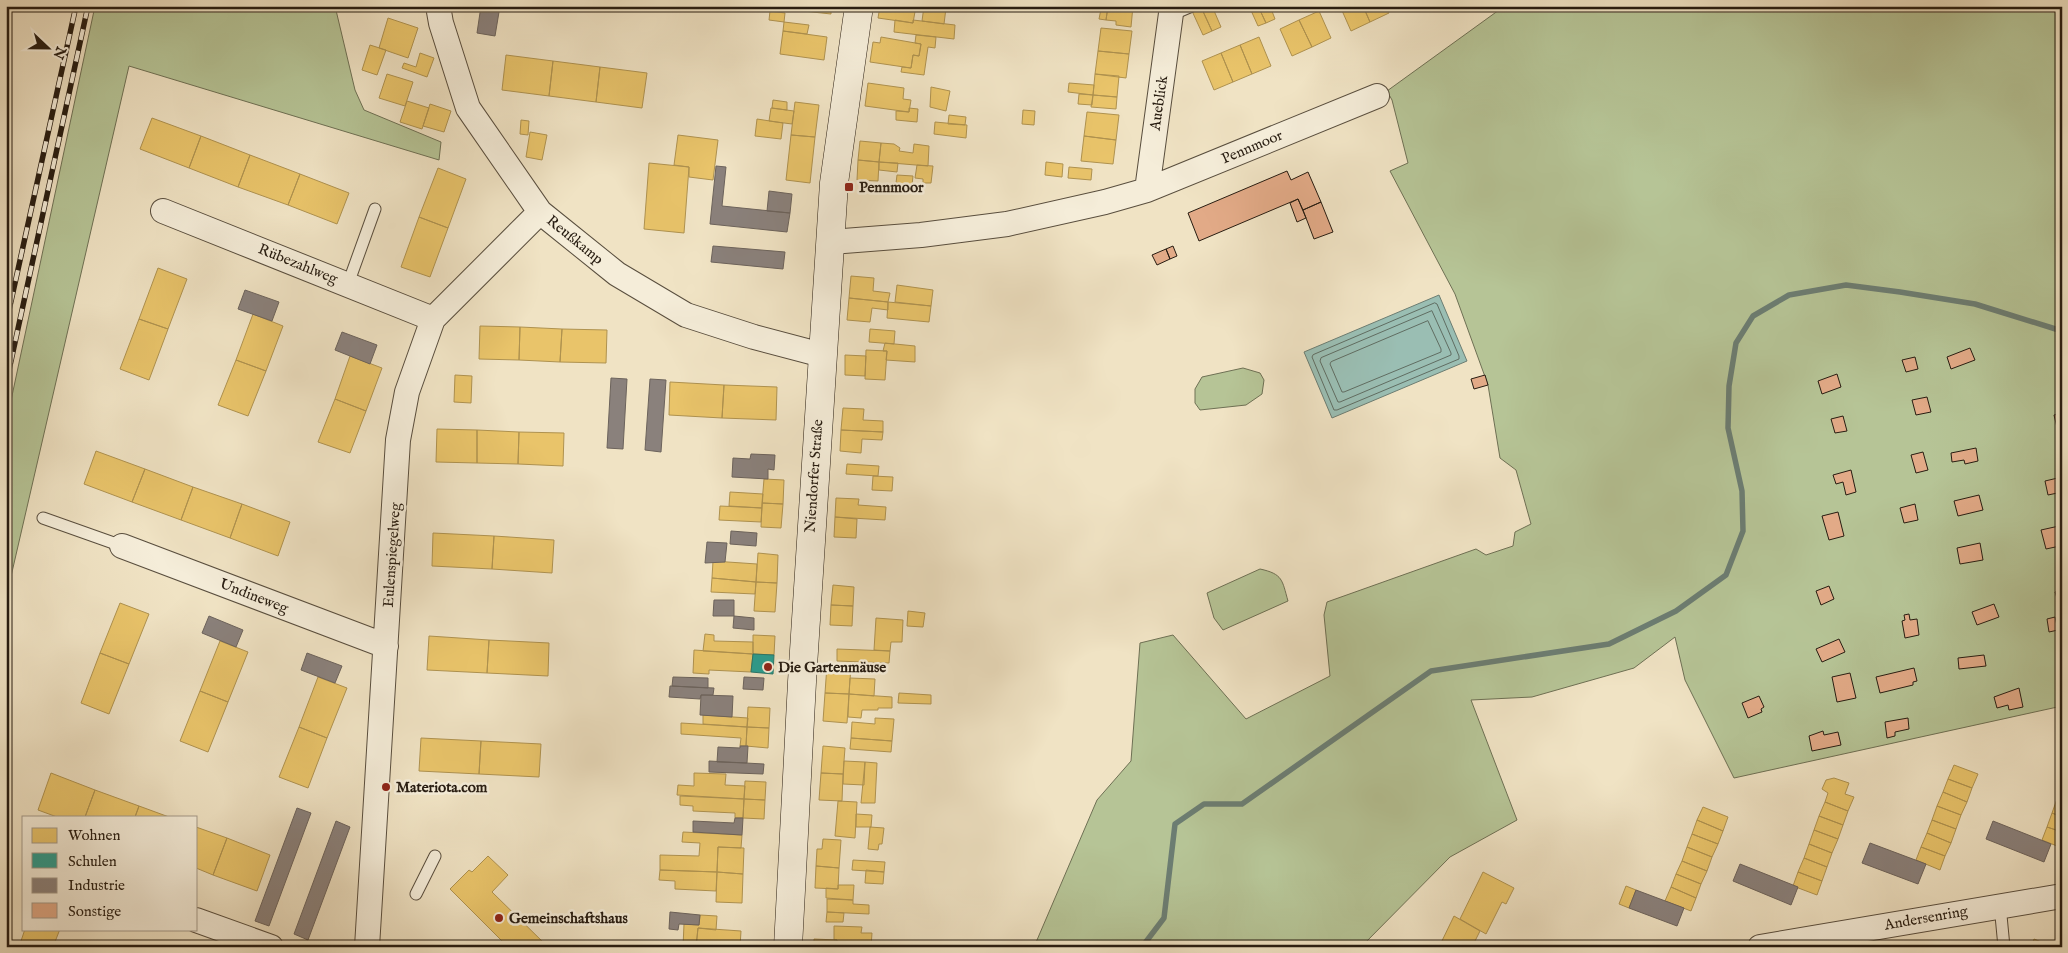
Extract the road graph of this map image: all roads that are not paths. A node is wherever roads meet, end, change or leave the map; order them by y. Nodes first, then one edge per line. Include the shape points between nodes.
1 (438, 6) edge
2 (859, 6) edge
3 (1178, 9) edge
4 (1377, 96) dead end
5 (1147, 190) junction
6 (375, 209) dead end
7 (163, 211) dead end
8 (540, 212) junction
9 (831, 242) junction
10 (348, 284) junction
11 (433, 319) junction
12 (822, 355) junction
13 (43, 518) dead end
14 (122, 546) joint
15 (386, 646) junction
16 (435, 856) dead end
17 (416, 894) dead end
18 (2062, 896) edge
19 (2000, 906) junction
20 (198, 921) edge
21 (1826, 941) edge
22 (271, 947) edge
23 (367, 947) edge
24 (788, 947) edge
25 (1760, 947) edge
26 (2004, 947) edge

1 - 8 street, Reußkamp via 468,108
2 - 9 main road, Niendorfer Straße via 834,183
3 - 5 street, Aueblick
4 - 5 street, Pennmoor
5 - 9 street, Pennmoor via 1007,224
6 - 10 lane
7 - 10 street, Rübezahlweg
8 - 11 street, Eulenspiegelweg
8 - 12 street, Reußkamp via 616,274 686,315
9 - 12 main road, Niendorfer Straße
10 - 11 street, Rübezahlweg
11 - 15 street, Eulenspiegelweg via 407,392 398,440
12 - 24 main road, Niendorfer Straße
13 - 14 lane
14 - 15 street, Undineweg
15 - 23 street, Eulenspiegelweg
16 - 17 lane
18 - 19 street, Andersenring
19 - 21 street, Andersenring
19 - 26 lane
20 - 22 street
21 - 25 street, Andersenring

